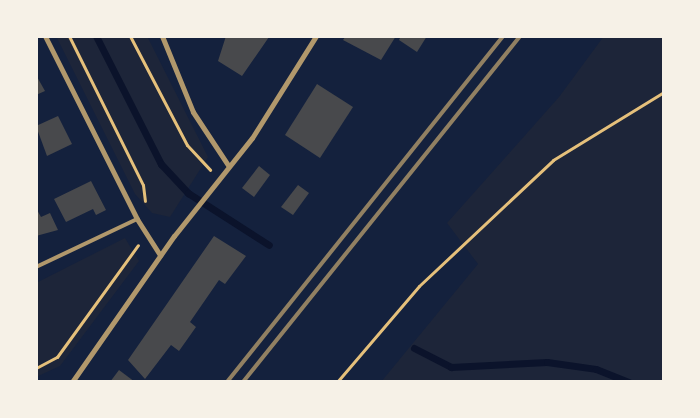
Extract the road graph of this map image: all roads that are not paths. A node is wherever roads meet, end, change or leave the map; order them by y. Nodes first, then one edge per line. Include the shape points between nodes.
1 (45, 36) edge
2 (162, 36) edge
3 (316, 36) edge
4 (228, 165) junction
5 (137, 219) junction
6 (160, 255) junction
7 (36, 267) edge
8 (72, 382) edge

1 - 5 street
2 - 4 street via 193,112
3 - 4 street via 252,138
4 - 6 street
5 - 6 street
5 - 7 lane
6 - 8 street

